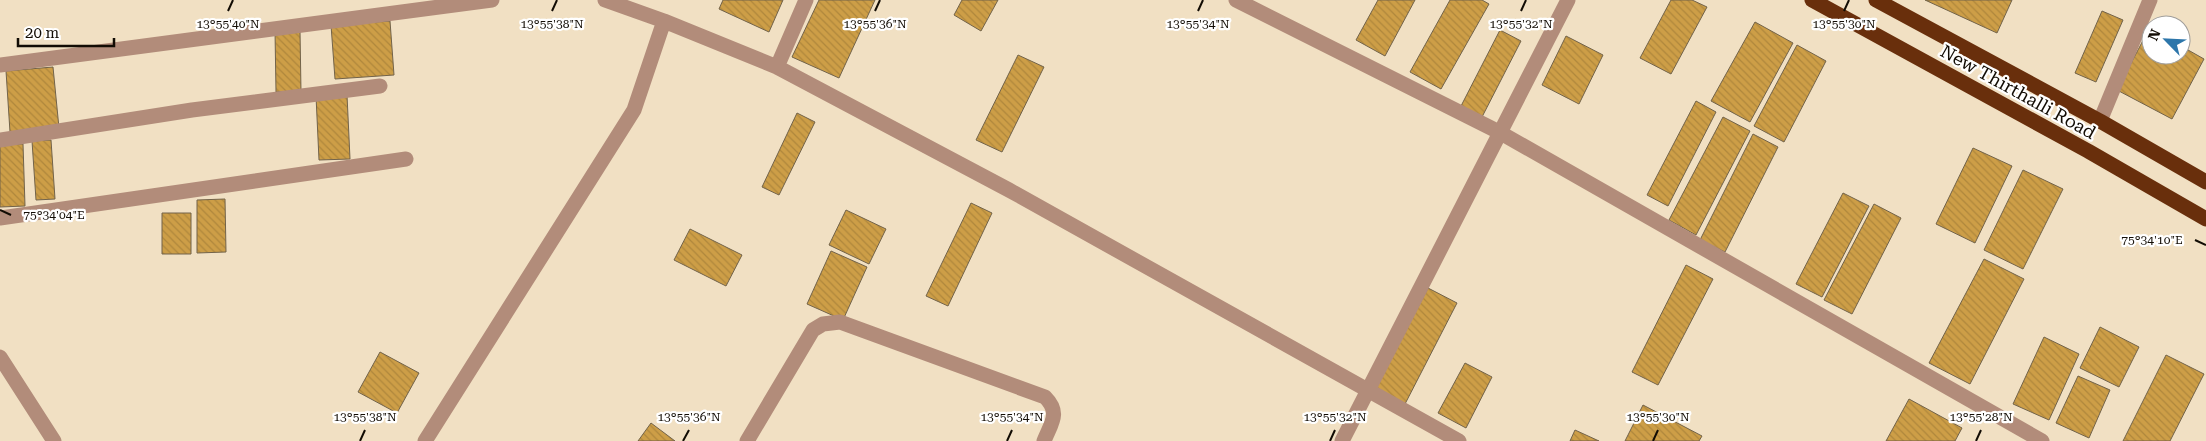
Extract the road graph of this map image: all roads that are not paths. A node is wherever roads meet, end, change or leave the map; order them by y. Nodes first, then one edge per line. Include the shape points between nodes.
1 (492, 0) edge
2 (605, 0) edge
3 (806, 0) edge
4 (1236, 0) edge
5 (1568, 0) edge
6 (1812, 0) edge
7 (1876, 0) edge
8 (2150, 0) edge
9 (664, 21) junction
10 (0, 64) edge
11 (777, 67) junction
12 (380, 86) dead end
13 (2100, 121) junction
14 (1499, 132) junction
15 (0, 140) edge
16 (406, 159) dead end
17 (2206, 182) edge
18 (0, 218) edge
19 (2206, 219) edge
20 (0, 358) edge
21 (1368, 390) junction
22 (54, 441) edge
23 (425, 441) edge
24 (747, 441) edge
25 (1044, 441) edge
26 (1342, 441) edge
27 (1459, 441) edge
28 (2042, 441) edge

1 - 10 street
2 - 9 street
3 - 11 street
4 - 14 street
5 - 14 street
6 - 19 highway, New Thirthalli Road
7 - 13 highway
8 - 13 street
9 - 11 street
9 - 23 street via 634,110
11 - 21 street via 1009,190
12 - 15 street via 192,110
13 - 17 highway
14 - 21 street
14 - 28 street
16 - 18 street
20 - 22 street
21 - 26 street
21 - 27 street
24 - 25 street via 813,330 823,324 840,322 1045,397 1053,405 1054,416

